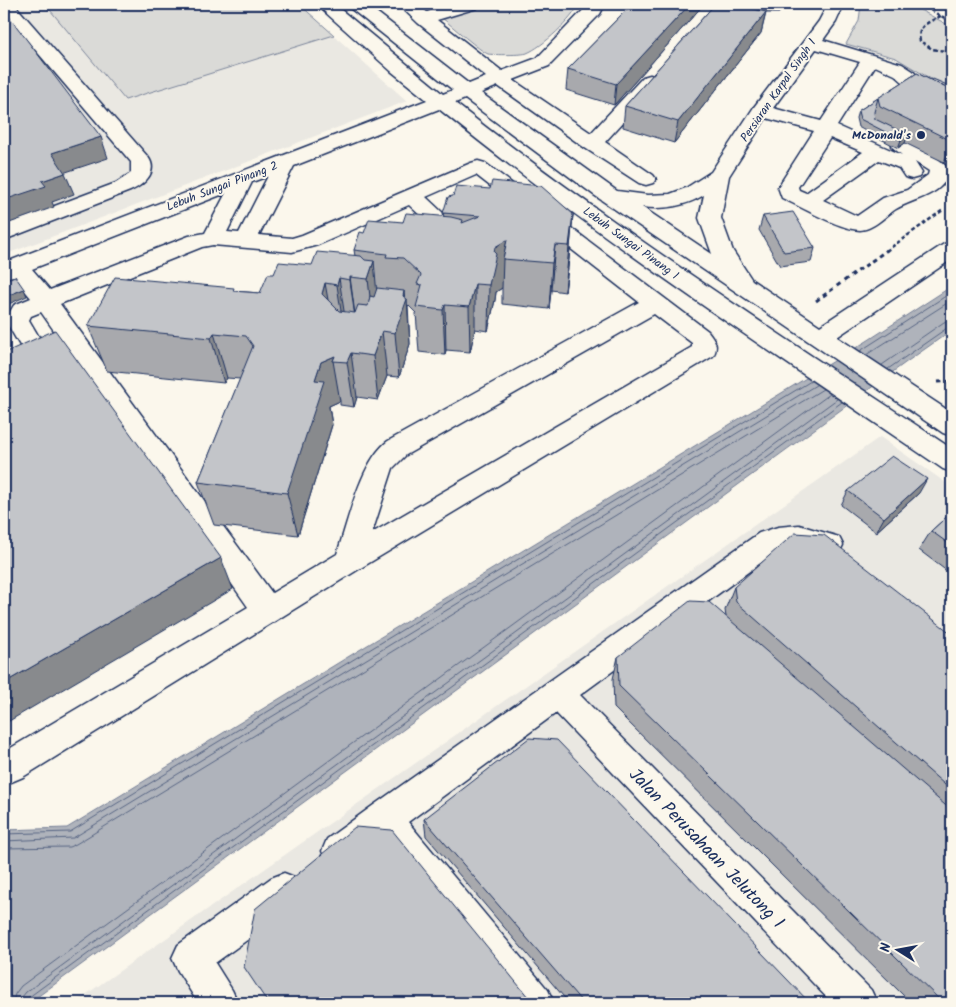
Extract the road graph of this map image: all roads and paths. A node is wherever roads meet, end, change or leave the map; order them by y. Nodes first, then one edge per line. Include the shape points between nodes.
1 (5, 4) edge
2 (324, 4) edge
3 (356, 4) edge
4 (406, 4) edge
5 (471, 4) edge
6 (597, 4) edge
7 (836, 4) edge
8 (919, 4) edge
9 (941, 16) junction
10 (424, 19) junction
11 (952, 22) edge
12 (812, 42) junction
13 (952, 52) edge
14 (871, 59) junction
15 (665, 65) edge
16 (501, 80) junction
17 (913, 89) edge
18 (466, 91) junction
19 (440, 101) junction
20 (761, 111) junction
21 (824, 128) junction
22 (592, 144) junction
23 (901, 146) edge
24 (878, 151) junction
25 (286, 161) junction
26 (719, 176) junction
27 (244, 177) junction
28 (646, 179) dead end
29 (601, 190) junction
30 (412, 196) junction
31 (807, 202) junction
32 (891, 203) junction
33 (544, 218) junction
34 (4, 233) edge
35 (213, 238) junction
36 (245, 242) junction
37 (952, 249) edge
38 (10, 268) edge
39 (96, 280) junction
40 (751, 292) junction
41 (112, 298) edge
42 (45, 300) junction
43 (655, 303) junction
44 (822, 340) junction
45 (4, 374) edge
46 (952, 381) edge
47 (937, 382) dead end
48 (952, 426) edge
49 (952, 462) edge
50 (851, 558) edge
51 (349, 561) junction
52 (268, 611) junction
53 (557, 693) junction
54 (4, 769) edge
55 (383, 819) junction
56 (219, 1003) edge
57 (535, 1003) edge
58 (858, 1003) edge

1 - 34 street via 144,168 134,182
2 - 19 street, Lebuh Sungai Pinang 1
3 - 18 street, Lebuh Sungai Pinang 1
4 - 10 street
5 - 10 street
6 - 16 street, Lebuh Sungai Pinang 2 via 543,62
7 - 12 street, Persiaran Karpal Singh 1
8 - 9 path
9 - 11 path
9 - 13 path via 923,26 919,39 931,48
10 - 16 street
12 - 14 street
12 - 20 street, Persiaran Karpal Singh 1
14 - 17 street via 897,68 912,79
14 - 21 street
15 - 22 street
16 - 18 street, Lebuh Sungai Pinang 2
16 - 22 street
18 - 19 street, Lebuh Sungai Pinang 2
18 - 29 street, Lebuh Sungai Pinang 1
19 - 25 street, Lebuh Sungai Pinang 2
19 - 49 street, Lebuh Sungai Pinang 1 via 643,253
20 - 21 street
20 - 26 street, Persiaran Karpal Singh 1
21 - 24 street
21 - 31 street via 788,186 789,193
22 - 28 street
23 - 32 street via 933,164 939,170 938,178 914,195
24 - 31 street
24 - 32 street via 906,164 913,176 896,192
25 - 27 street, Lebuh Sungai Pinang 2
25 - 36 street
26 - 29 street, Persiaran Karpal Singh 1 via 696,193 668,202 619,197
26 - 40 street, Persiaran Karpal Singh 1 via 710,218 722,252
27 - 35 street
27 - 38 street, Lebuh Sungai Pinang 2
29 - 40 street, Lebuh Sungai Pinang 1
30 - 33 street via 430,225 472,212
30 - 33 street via 478,167
30 - 36 street via 292,245
31 - 32 street via 855,223 865,221
33 - 43 street
35 - 36 street
35 - 39 street via 197,241
37 - 44 street
38 - 42 street
39 - 41 street
39 - 42 street
40 - 44 street, Lebuh Sungai Pinang 1
42 - 45 street via 22,311 17,320 34,349 31,360
42 - 52 street
43 - 51 street via 388,455 381,465
43 - 51 street via 700,336 704,350
44 - 48 street, Lebuh Sungai Pinang 1
46 - 47 path
50 - 53 street via 807,537 791,535 769,541 696,610
51 - 52 street
52 - 54 street
53 - 55 street
53 - 58 street, Jalan Perusahaan Jelutong 1
55 - 56 street via 191,958
55 - 57 street

